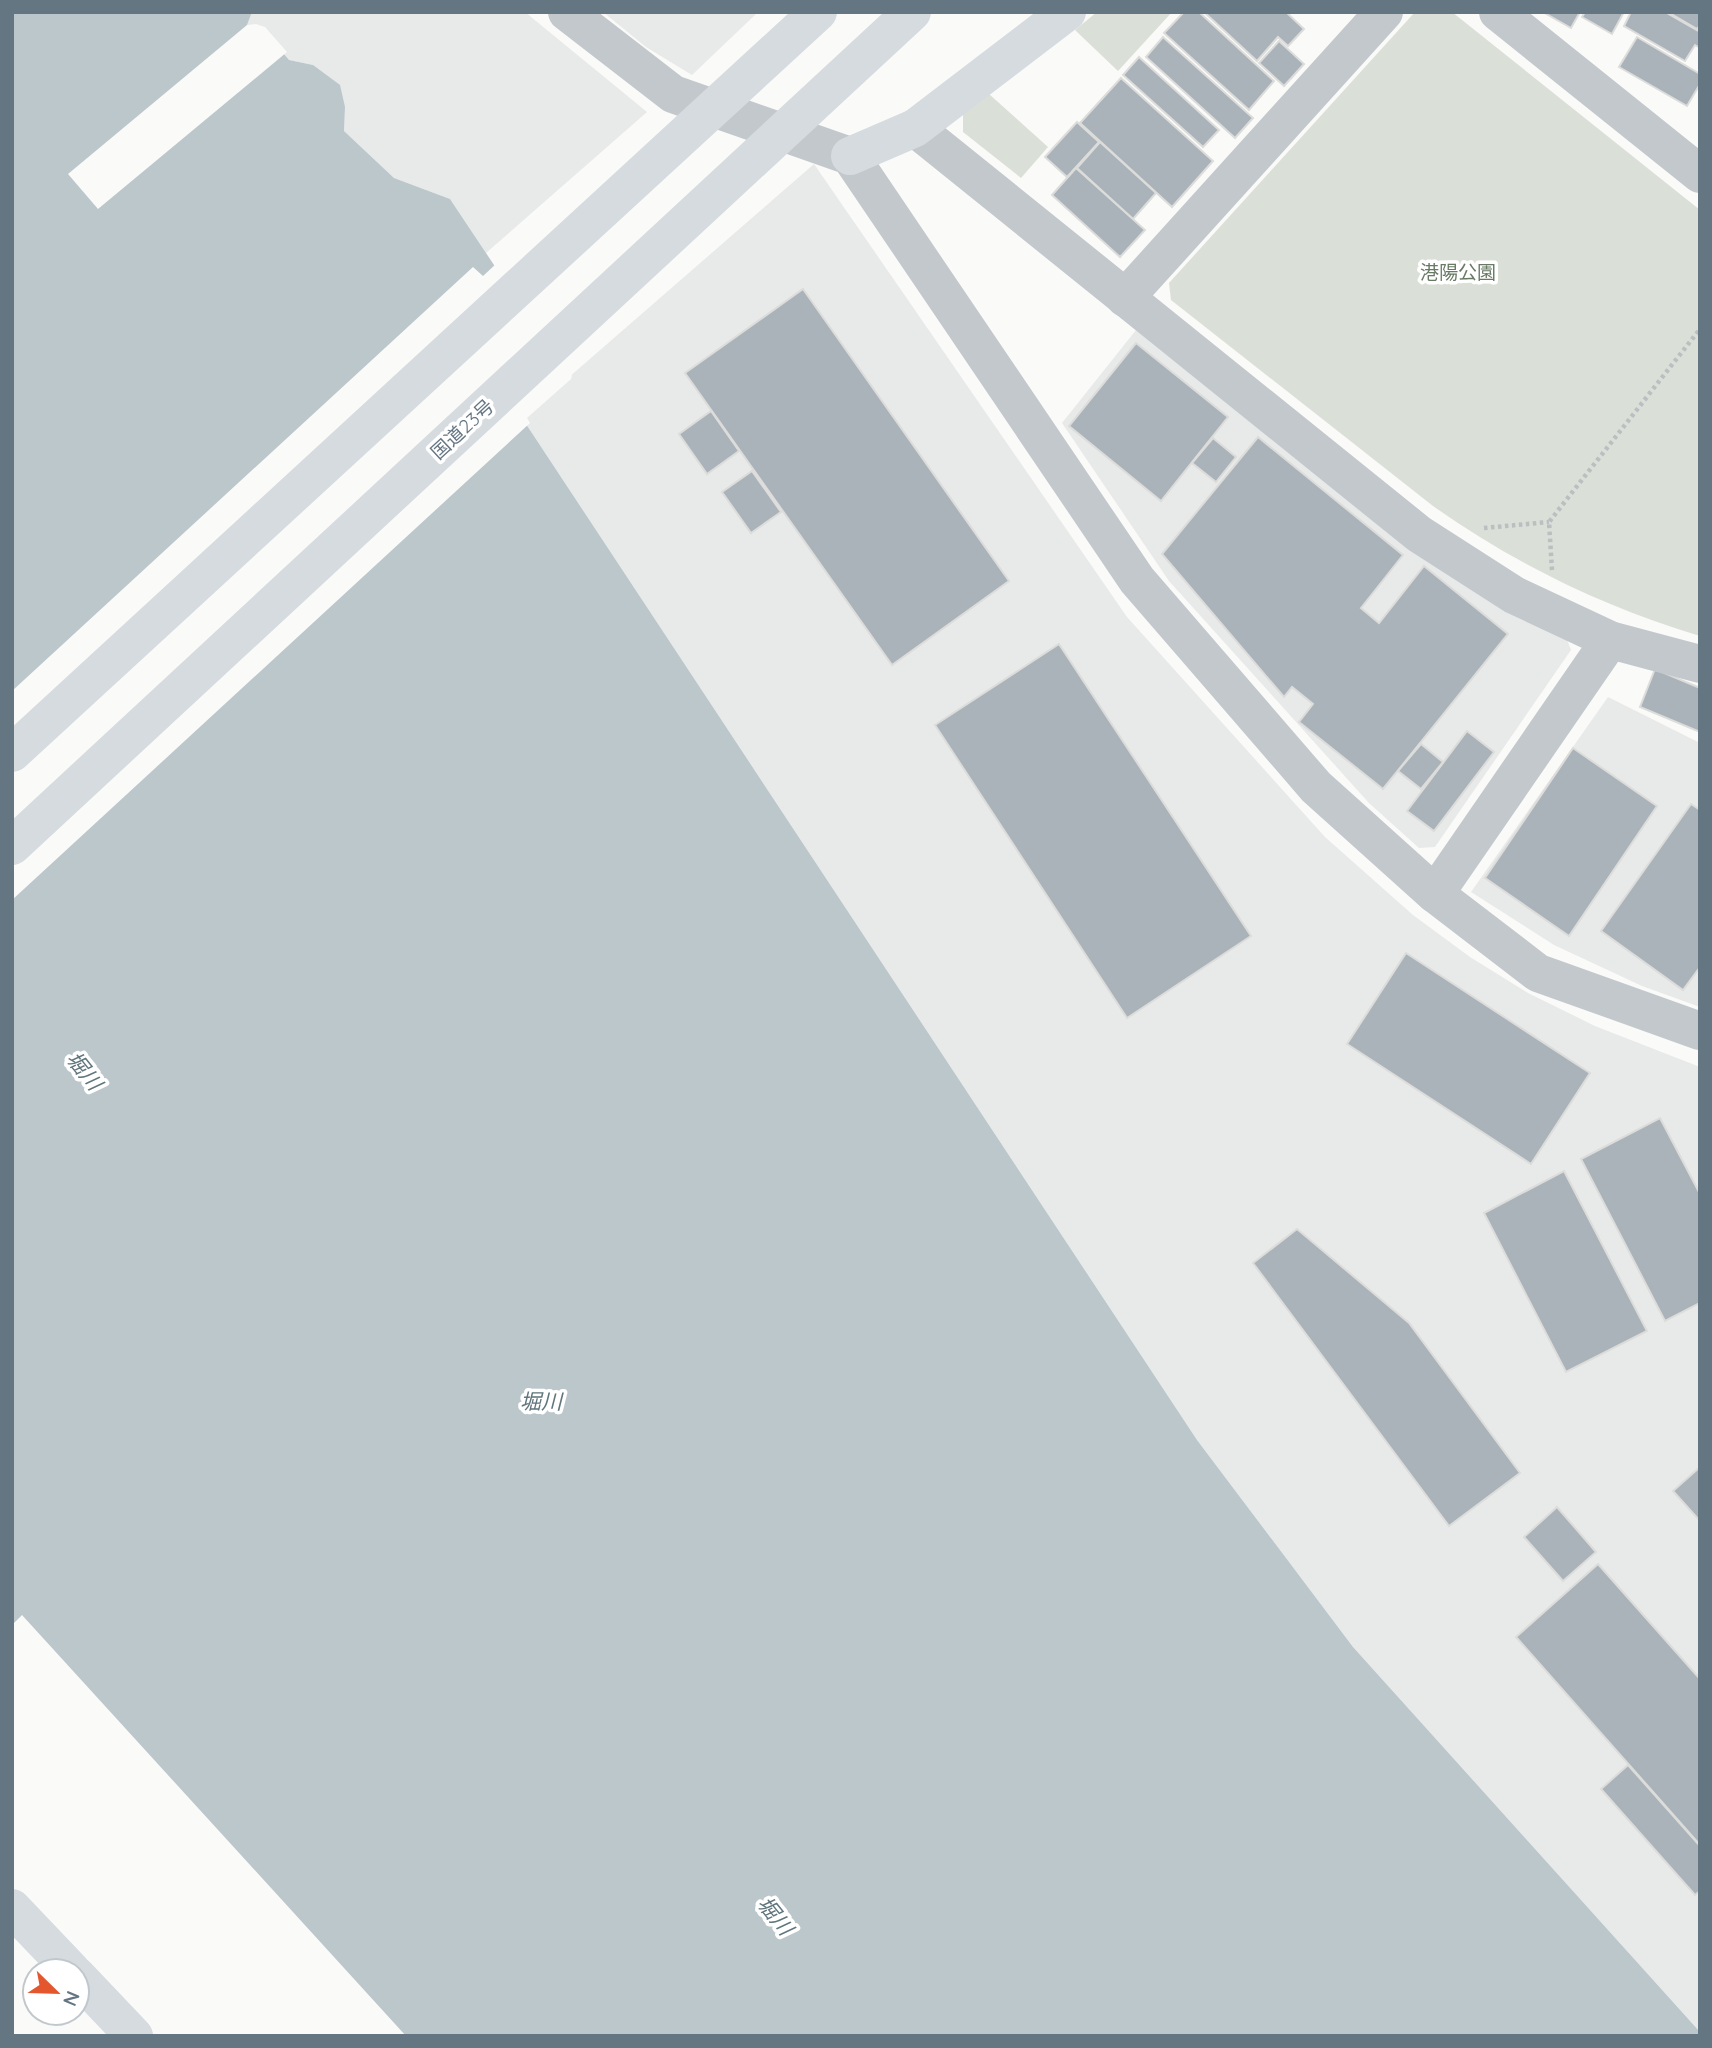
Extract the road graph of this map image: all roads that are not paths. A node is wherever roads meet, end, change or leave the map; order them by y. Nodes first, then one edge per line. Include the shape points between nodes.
1 (567, 12) edge
2 (912, 12) edge
3 (1067, 12) edge
4 (1384, 12) edge
5 (1498, 12) edge
6 (806, 24) edge
7 (915, 128) junction
8 (850, 156) junction
9 (1698, 169) edge
10 (1125, 298) junction
11 (1610, 640) junction
12 (1700, 664) edge
13 (12, 752) edge
14 (12, 846) edge
15 (1435, 894) junction
16 (1700, 1031) edge
17 (12, 1908) edge
18 (59, 1957) edge
19 (91, 1991) edge
20 (134, 2036) edge

1 - 8 street via 673,94
2 - 14 main road, 国道23号
3 - 7 main road
4 - 10 street
5 - 9 street
6 - 13 main road
7 - 8 main road
7 - 10 street
8 - 15 street via 1137,580 1316,788
10 - 11 street via 1419,534 1514,594
11 - 12 street
11 - 15 street
15 - 16 street via 1538,973
17 - 18 main road
19 - 20 main road

